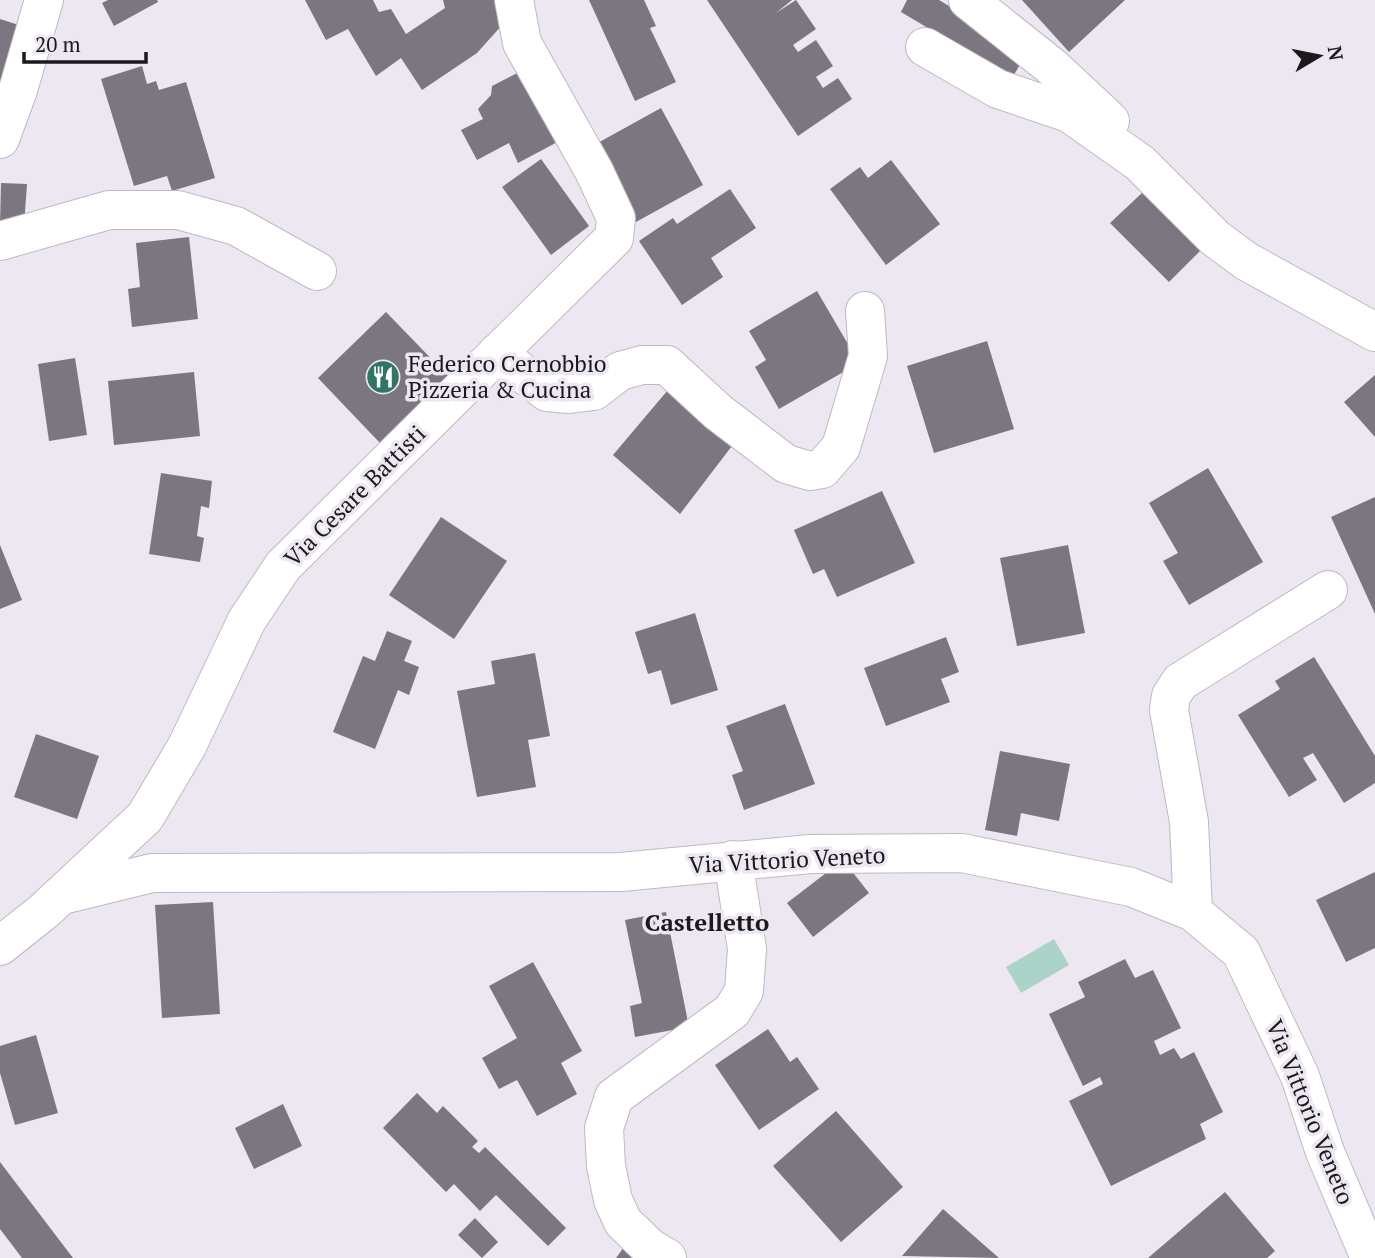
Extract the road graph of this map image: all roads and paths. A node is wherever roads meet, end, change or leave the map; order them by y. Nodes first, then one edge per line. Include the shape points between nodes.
1 (44, 0) edge
2 (514, 0) edge
3 (968, 0) edge
4 (925, 47) dead end
5 (0, 139) edge
6 (1140, 163) junction
7 (0, 241) edge
8 (317, 271) dead end
9 (865, 311) dead end
10 (1375, 332) edge
11 (497, 353) junction
12 (1328, 590) dead end
13 (733, 860) junction
14 (62, 895) junction
15 (1194, 912) junction
16 (0, 946) edge
17 (667, 1258) edge
18 (1370, 1258) edge

1 - 5 street
2 - 11 street, Via Cesare Battisti via 522,43 616,218 614,238
3 - 6 street via 1051,66 1122,133
4 - 6 street via 998,89 1069,113
6 - 10 street via 1215,239
7 - 8 street via 109,210 178,210 236,226
9 - 11 street via 868,356 842,447 822,469 810,471 786,464 718,412 667,365 620,371 594,391 569,394 547,392
11 - 14 street, Via Cesare Battisti via 284,566 247,620 187,746 145,817
12 - 15 street via 1180,682 1171,696 1169,710 1189,822
13 - 14 street, Via Vittorio Veneto via 621,872 152,873
13 - 15 street, Via Vittorio Veneto via 810,854 962,853 1131,887
13 - 17 street via 747,949 744,992 732,1011 614,1097 604,1128 606,1166 623,1222
14 - 16 street, Via Vittorio Veneto
15 - 18 street, Via Vittorio Veneto via 1241,952 1300,1076 1325,1152

